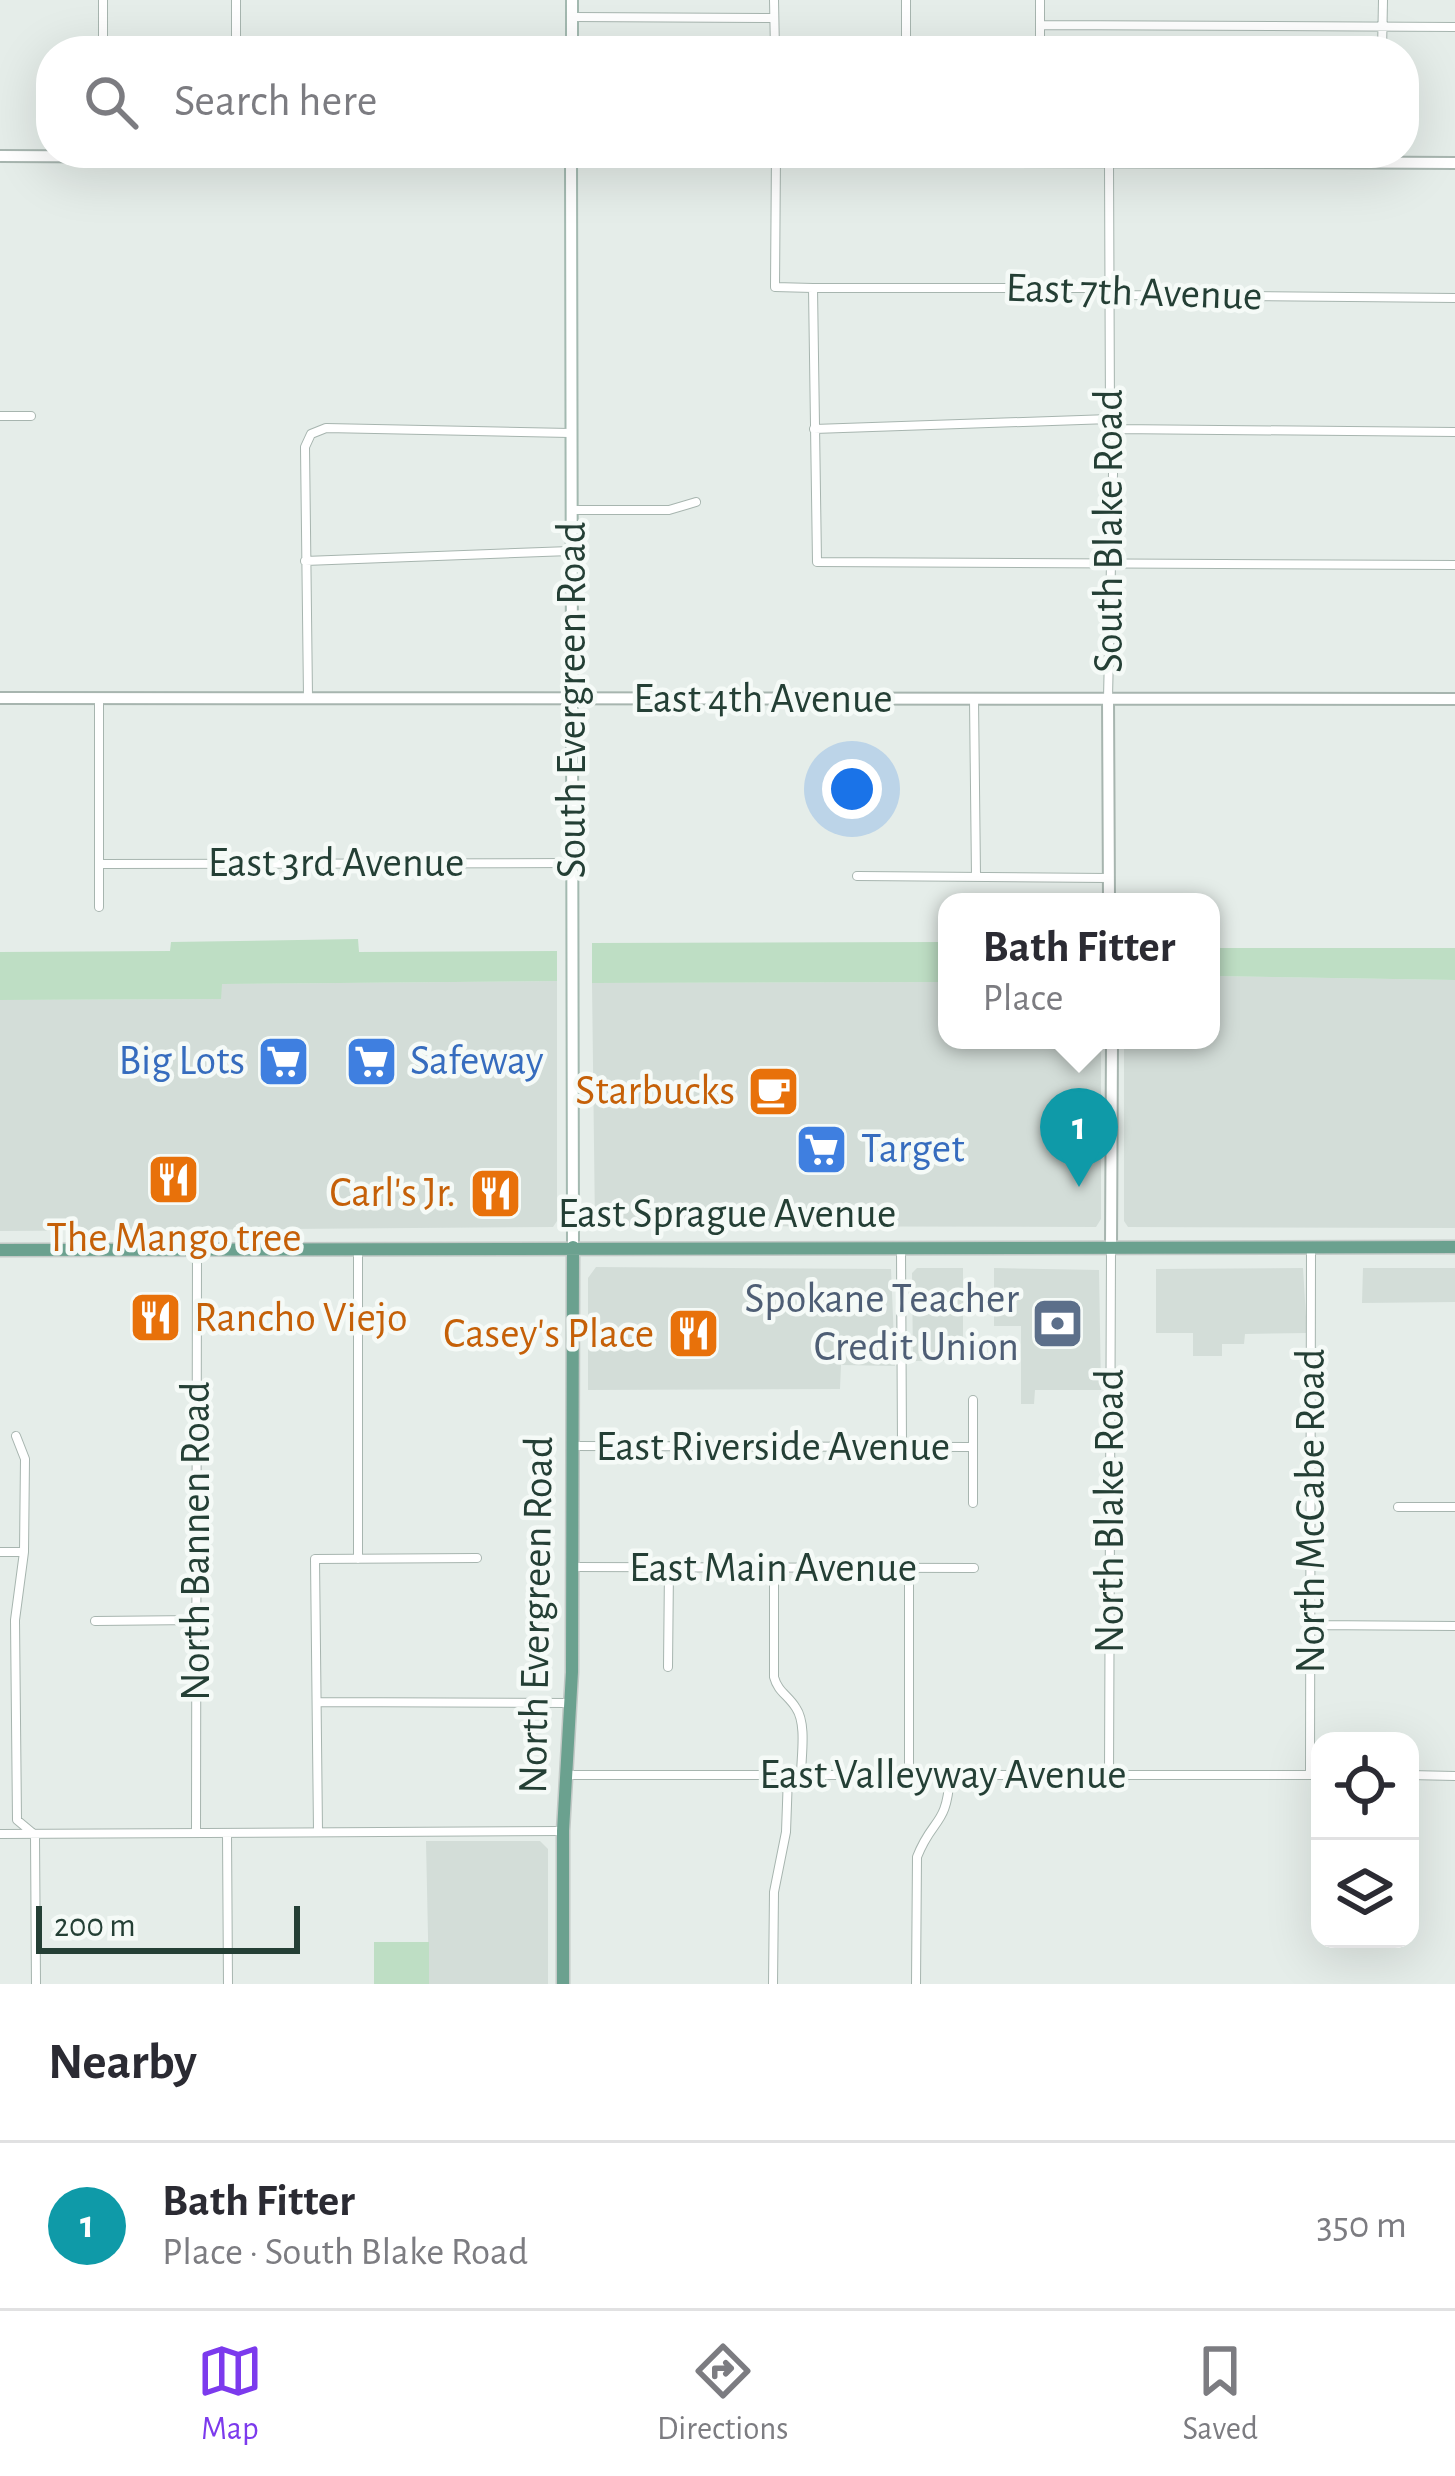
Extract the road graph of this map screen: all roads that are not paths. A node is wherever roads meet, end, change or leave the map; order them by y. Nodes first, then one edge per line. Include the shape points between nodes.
1 (103, 0) edge
2 (236, 0) edge
3 (572, 0) edge
4 (774, 0) edge
5 (906, 0) edge
6 (1040, 0) edge
7 (1382, 0) edge
8 (572, 17) junction
9 (774, 18) junction
10 (1040, 26) junction
11 (1382, 26) junction
12 (1455, 27) edge
13 (103, 36) edge
14 (236, 36) edge
15 (572, 36) edge
16 (775, 36) edge
17 (906, 36) edge
18 (1040, 36) edge
19 (1382, 36) edge
20 (36, 155) edge
21 (0, 156) edge
22 (1419, 160) edge
23 (1455, 163) edge
24 (571, 168) edge
25 (776, 168) edge
26 (1109, 168) edge
27 (813, 288) junction
28 (1109, 292) junction
29 (1455, 298) edge
30 (0, 416) edge
31 (31, 416) dead end
32 (1110, 419) junction
33 (814, 429) junction
34 (1114, 430) junction
35 (1455, 432) edge
36 (570, 433) junction
37 (696, 502) dead end
38 (570, 510) junction
39 (570, 551) junction
40 (305, 561) junction
41 (1455, 565) edge
42 (1110, 566) junction
43 (308, 697) junction
44 (0, 698) edge
45 (99, 698) junction
46 (572, 698) junction
47 (1108, 698) junction
48 (974, 699) junction
49 (1455, 699) edge
50 (573, 862) junction
51 (99, 864) junction
52 (856, 876) dead end
53 (976, 876) junction
54 (1108, 878) junction
55 (1109, 893) edge
56 (99, 908) dead end
57 (1112, 1049) edge
58 (573, 1247) junction
59 (902, 1247) junction
60 (1111, 1247) junction
61 (1311, 1247) junction
62 (1455, 1247) edge
63 (358, 1248) junction
64 (196, 1249) junction
65 (0, 1250) edge
66 (973, 1400) dead end
67 (16, 1436) dead end
68 (573, 1446) junction
69 (902, 1448) junction
70 (973, 1448) junction
71 (973, 1503) dead end
72 (1398, 1507) dead end
73 (1455, 1507) edge
74 (0, 1552) edge
75 (25, 1552) junction
76 (477, 1558) dead end
77 (358, 1559) junction
78 (572, 1567) junction
79 (669, 1568) junction
80 (774, 1568) junction
81 (909, 1568) junction
82 (974, 1568) dead end
83 (196, 1620) junction
84 (95, 1621) dead end
85 (1311, 1624) junction
86 (1455, 1626) edge
87 (668, 1666) dead end
88 (317, 1702) junction
89 (571, 1703) junction
90 (1314, 1732) edge
91 (909, 1774) junction
92 (950, 1774) junction
93 (566, 1775) junction
94 (1108, 1775) junction
95 (1311, 1775) edge
96 (1419, 1775) edge
97 (788, 1776) junction
98 (801, 1776) junction
99 (1455, 1776) edge
100 (318, 1831) junction
101 (196, 1832) junction
102 (563, 1832) junction
103 (227, 1833) junction
104 (0, 1834) edge
105 (34, 1834) junction
106 (36, 1984) edge
107 (228, 1984) edge
108 (563, 1984) edge
109 (773, 1984) edge
110 (916, 1984) edge

1 - 13 street
2 - 14 street
3 - 8 street
4 - 9 street
5 - 17 street
6 - 10 street
7 - 11 street
8 - 9 street
8 - 15 street
9 - 16 street
10 - 11 street
10 - 18 street
11 - 12 street
11 - 19 street
20 - 21 street
22 - 23 street
24 - 36 street, South Evergreen Road
25 - 27 street via 775,286
26 - 28 street, South Blake Road
27 - 28 street, East 7th Avenue
27 - 33 street
28 - 29 street, East 7th Avenue
28 - 32 street, South Blake Road
30 - 31 street
32 - 33 street
32 - 34 street, South Blake Road
33 - 42 street via 817,562
34 - 35 street
34 - 42 street, South Blake Road
36 - 38 street, South Evergreen Road
36 - 40 street via 311,434 304,447
37 - 38 street via 669,510
38 - 39 street, South Evergreen Road
39 - 40 street
39 - 46 street, South Evergreen Road
40 - 43 street
41 - 42 street
42 - 47 street, South Blake Road
43 - 45 street, East 4th Avenue
43 - 46 street, East 4th Avenue
44 - 45 street, East 4th Avenue
45 - 51 street
46 - 48 street, East 4th Avenue
46 - 50 street, South Evergreen Road
47 - 48 street, East 4th Avenue
47 - 49 street, East 4th Avenue
47 - 54 street, South Blake Road
48 - 53 street
50 - 51 street, East 3rd Avenue
50 - 58 street, South Evergreen Road
51 - 56 street
52 - 53 street
53 - 54 street
54 - 55 street, South Blake Road
57 - 60 street
58 - 59 main road, East Sprague Avenue
58 - 63 main road, East Sprague Avenue
58 - 68 main road, North Evergreen Road
59 - 60 main road, East Sprague Avenue
59 - 69 street
60 - 61 main road, East Sprague Avenue
60 - 94 street, North Blake Road
61 - 62 main road, East Sprague Avenue
61 - 85 street, North McCabe Road
63 - 64 main road, East Sprague Avenue
63 - 77 street
64 - 65 main road, East Sprague Avenue
64 - 83 street, North Bannen Road
66 - 70 street
67 - 75 street via 25,1459
68 - 69 street, East Riverside Avenue
68 - 78 main road, North Evergreen Road
69 - 70 street, East Riverside Avenue
70 - 71 street
72 - 73 street
74 - 75 street
75 - 105 street via 15,1620 17,1820
76 - 77 street
77 - 88 street via 315,1559
78 - 79 street, East Main Avenue
78 - 89 main road, North Evergreen Road
79 - 80 street, East Main Avenue
79 - 87 street
80 - 81 street, East Main Avenue
80 - 98 street via 774,1677 801,1718
81 - 82 street, East Main Avenue
81 - 91 street
83 - 84 street
83 - 101 street, North Bannen Road
85 - 86 street
85 - 90 street, North McCabe Road
88 - 89 street
88 - 100 street
89 - 93 main road, North Evergreen Road
91 - 92 street, East Valleyway Avenue
91 - 98 street, East Valleyway Avenue
92 - 94 street, East Valleyway Avenue
92 - 110 street via 943,1820 916,1857
93 - 97 street, East Valleyway Avenue
93 - 102 main road, North Evergreen Road
94 - 95 street, East Valleyway Avenue
96 - 99 street
97 - 98 street, East Valleyway Avenue
97 - 109 street
100 - 102 street
100 - 103 street
101 - 103 street
101 - 105 street
102 - 108 main road, North Evergreen Road
103 - 107 street
104 - 105 street
105 - 106 street

